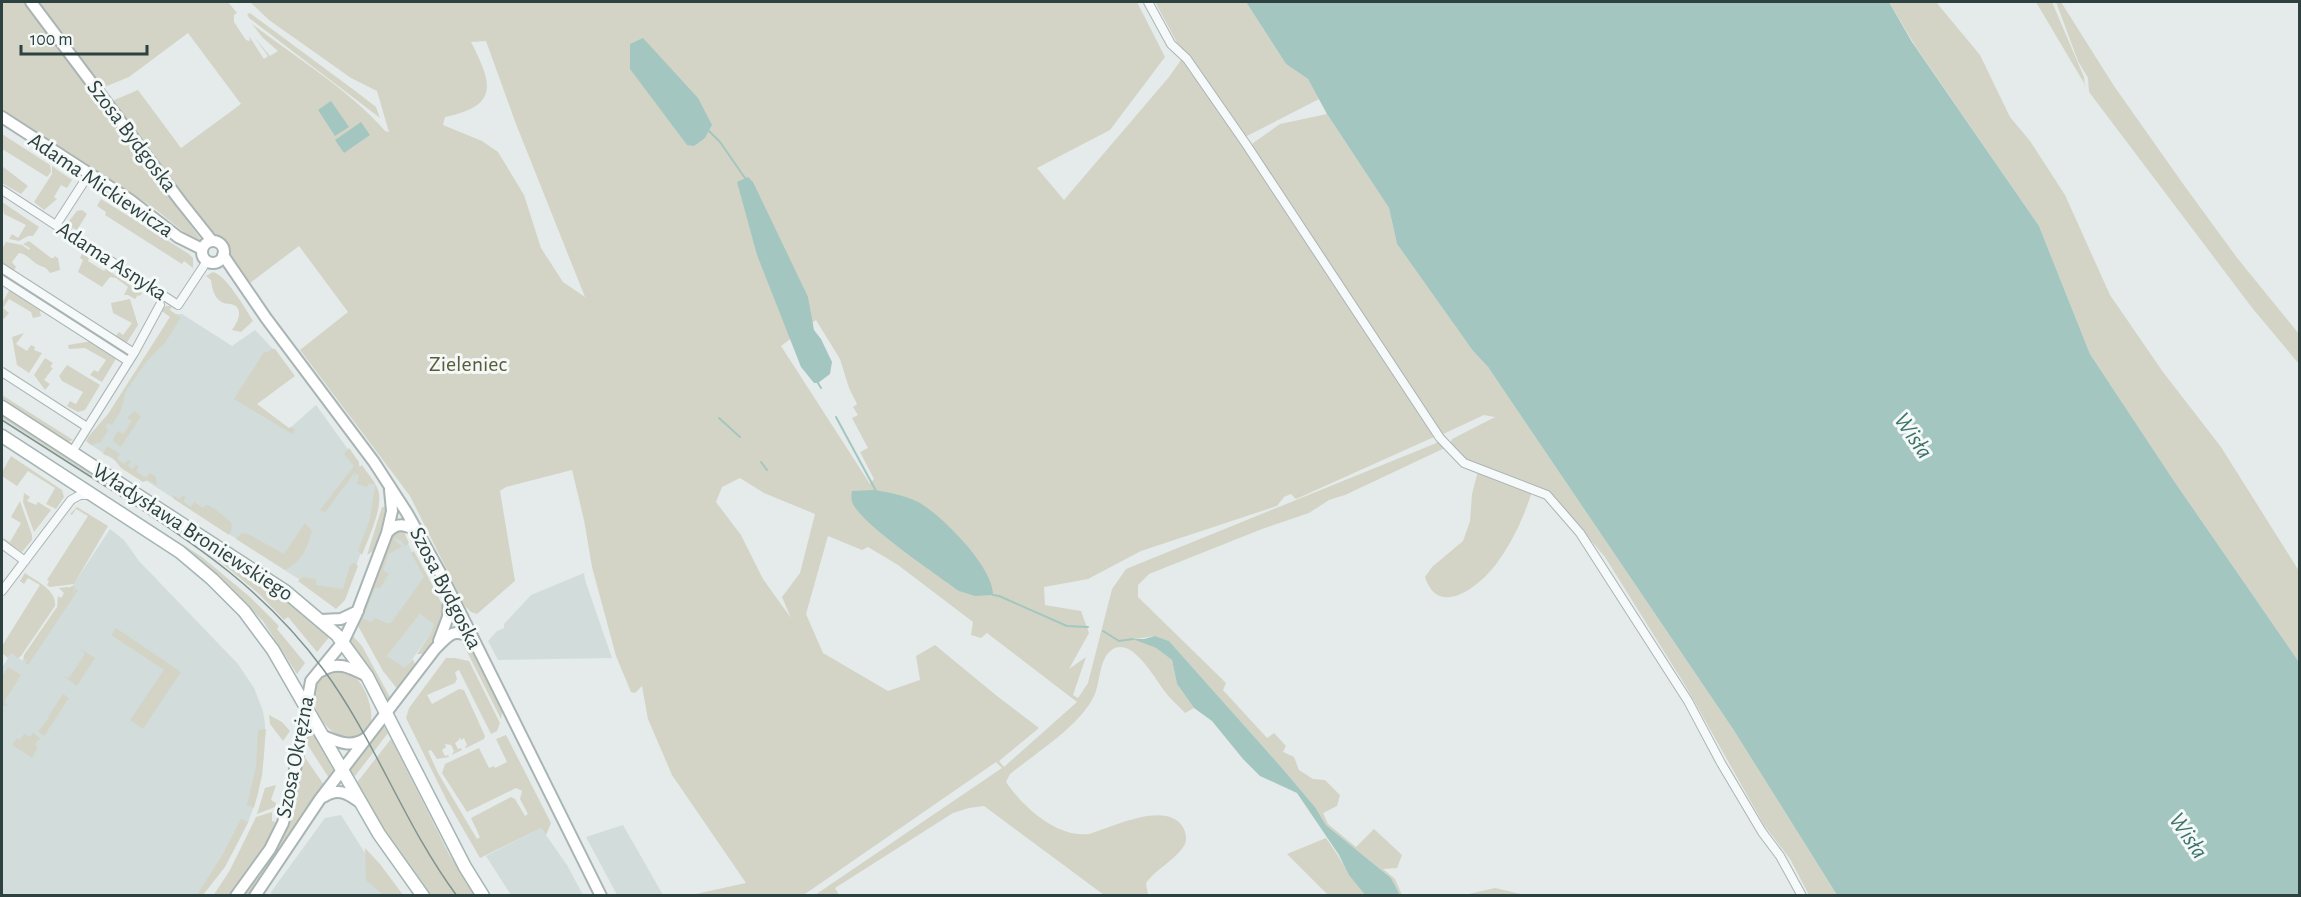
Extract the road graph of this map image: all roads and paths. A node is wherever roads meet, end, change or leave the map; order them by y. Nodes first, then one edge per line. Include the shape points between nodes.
1 (31, 2) edge
2 (1148, 2) edge
3 (2, 117) edge
4 (89, 174) junction
5 (2, 190) edge
6 (56, 225) junction
7 (212, 241) junction
8 (202, 249) junction
9 (215, 260) junction
10 (2, 268) edge
11 (2, 280) edge
12 (160, 305) dead end
13 (134, 353) junction
14 (129, 361) junction
15 (2, 372) edge
16 (2, 407) edge
17 (87, 427) junction
18 (2, 436) edge
19 (72, 452) junction
20 (389, 484) junction
21 (92, 495) junction
22 (418, 531) junction
23 (387, 533) junction
24 (2, 544) edge
25 (25, 561) junction
26 (2, 591) edge
27 (449, 593) junction
28 (358, 611) junction
29 (321, 620) junction
30 (472, 638) junction
31 (343, 642) junction
32 (435, 649) junction
33 (314, 676) junction
34 (367, 676) junction
35 (306, 707) junction
36 (386, 712) junction
37 (321, 735) junction
38 (369, 735) junction
39 (341, 772) junction
40 (320, 799) junction
41 (358, 801) junction
42 (236, 896) edge
43 (255, 896) edge
44 (423, 896) edge
45 (483, 896) edge
46 (600, 896) edge
47 (1802, 896) edge

1 - 7 street, Szosa Bydgoska
2 - 47 street via 1171,44 1187,59 1246,144 1440,438 1464,463 1547,495 1594,553 1688,701
3 - 4 street, Adama Mickiewicza
4 - 6 street
4 - 8 street, Adama Mickiewicza via 139,206 177,237
5 - 6 street, Adama Asnyka
6 - 9 street, Adama Asnyka via 178,305
7 - 8 street
7 - 9 street, Szosa Bydgoska via 222,246
8 - 9 street via 202,256
9 - 20 street, Szosa Bydgoska via 255,302
10 - 13 street
11 - 14 street
12 - 13 street
13 - 14 street
14 - 17 street
15 - 17 street
16 - 19 main road, Władysława Broniewskiego
17 - 19 street
18 - 21 main road, Władysława Broniewskiego
19 - 29 main road, Władysława Broniewskiego via 257,572
20 - 22 street, Szosa Bydgoska
20 - 23 street, Szosa Okrężna via 392,509
21 - 25 street via 71,500
21 - 35 main road, Władysława Broniewskiego via 180,552 230,596 264,636
22 - 23 street via 401,525
22 - 27 street, Szosa Bydgoska
23 - 28 street, Szosa Okrężna
24 - 25 street
25 - 26 street
27 - 30 street, Szosa Bydgoska
27 - 32 street via 446,624
28 - 29 street via 342,619
28 - 31 street, Szosa Okrężna
29 - 31 main road, Władysława Broniewskiego
30 - 32 street via 456,632
30 - 46 street, Szosa Bydgoska
31 - 33 street, Szosa Okrężna
31 - 34 main road, Władysława Broniewskiego
32 - 36 street, Szosa Okrężna
33 - 34 street, Szosa Okrężna via 334,665
33 - 35 street, Szosa Okrężna
34 - 36 main road
35 - 37 main road, Władysława Broniewskiego
35 - 42 street, Szosa Okrężna via 283,823 270,849
36 - 38 street, Szosa Okrężna
36 - 45 main road
37 - 38 street, Szosa Okrężna via 345,744 354,744
37 - 39 main road
38 - 39 street, Szosa Okrężna
39 - 40 street, Szosa Okrężna
39 - 41 main road
40 - 41 street via 343,792
40 - 43 street, Szosa Okrężna
41 - 44 main road

